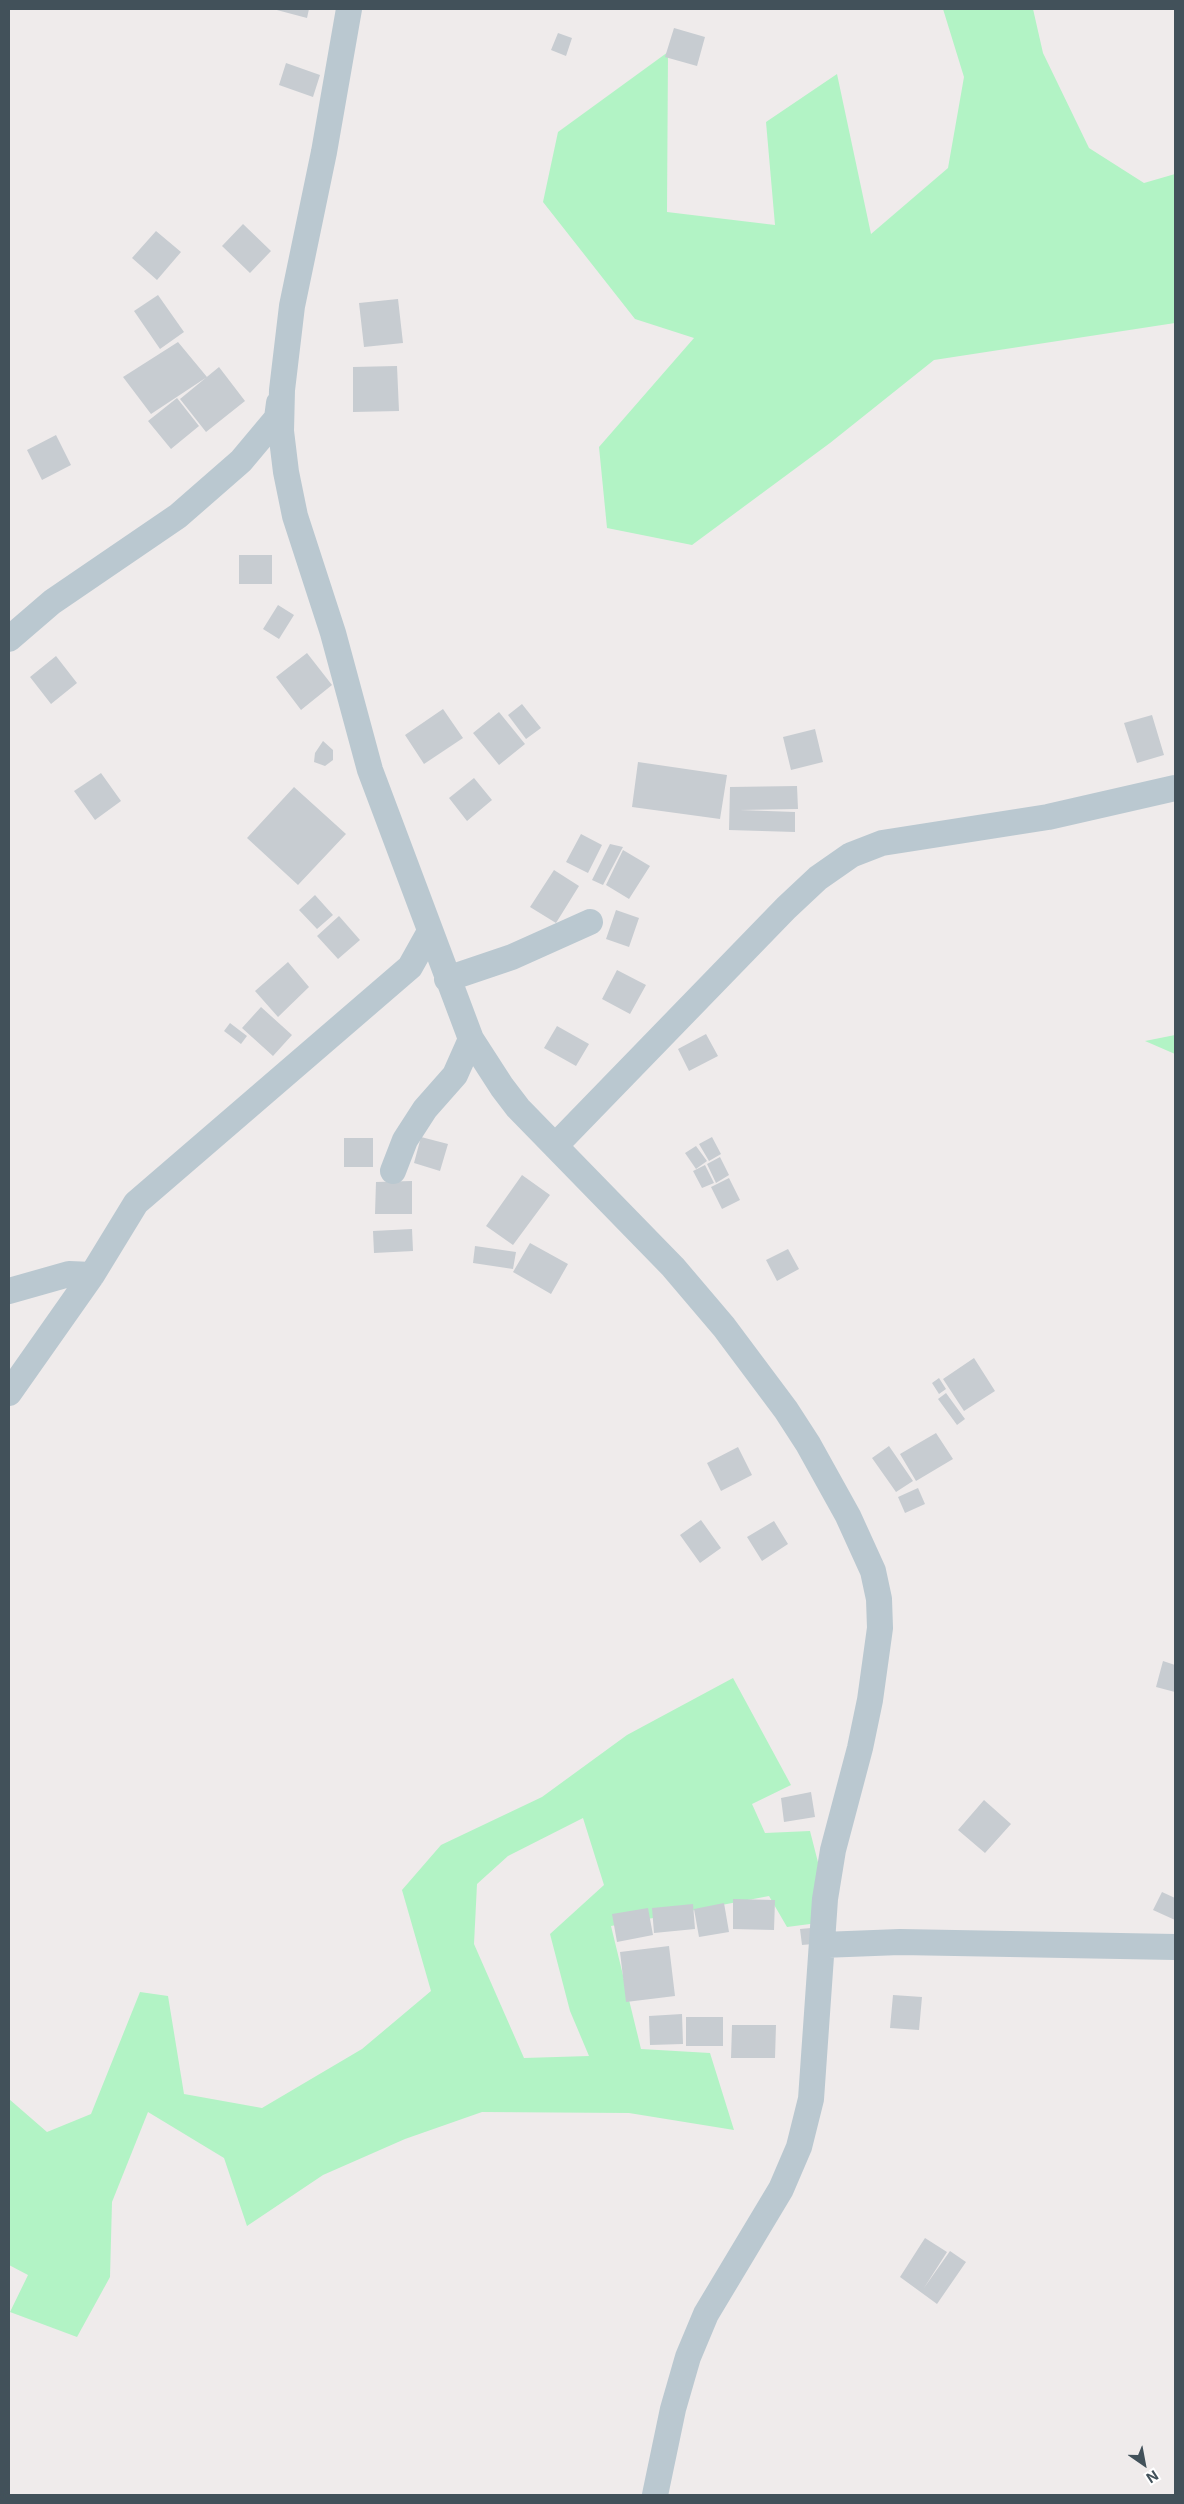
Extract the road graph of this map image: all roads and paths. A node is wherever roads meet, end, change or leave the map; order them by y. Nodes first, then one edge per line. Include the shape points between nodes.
1 (349, 9) edge
2 (282, 390) junction
3 (9, 639) edge
4 (1175, 788) edge
5 (590, 922) dead end
6 (429, 933) junction
7 (447, 979) junction
8 (471, 1040) junction
9 (556, 1145) junction
10 (393, 1171) dead end
11 (92, 1275) junction
12 (9, 1291) edge
13 (9, 1392) edge
14 (822, 1944) junction
15 (1175, 1947) edge
16 (655, 2495) edge

1 - 2 street via 292,306
2 - 3 street via 277,418 241,461 178,516 52,602
2 - 6 street via 281,431 295,516 333,634 370,770
4 - 9 street via 1048,817 882,843 851,855 818,878 786,908
5 - 7 street via 512,957
6 - 7 street
6 - 11 street via 410,967 136,1203
7 - 8 street
8 - 9 street via 513,1101
8 - 10 street via 455,1075 425,1109 405,1140
9 - 14 street via 672,1267 757,1370 808,1444 848,1516 873,1572 880,1628 876,1661 860,1748 833,1850
11 - 12 street via 69,1274
11 - 13 street
14 - 15 street via 900,1942
14 - 16 street via 811,2100 799,2147 781,2189 706,2314 673,2409

